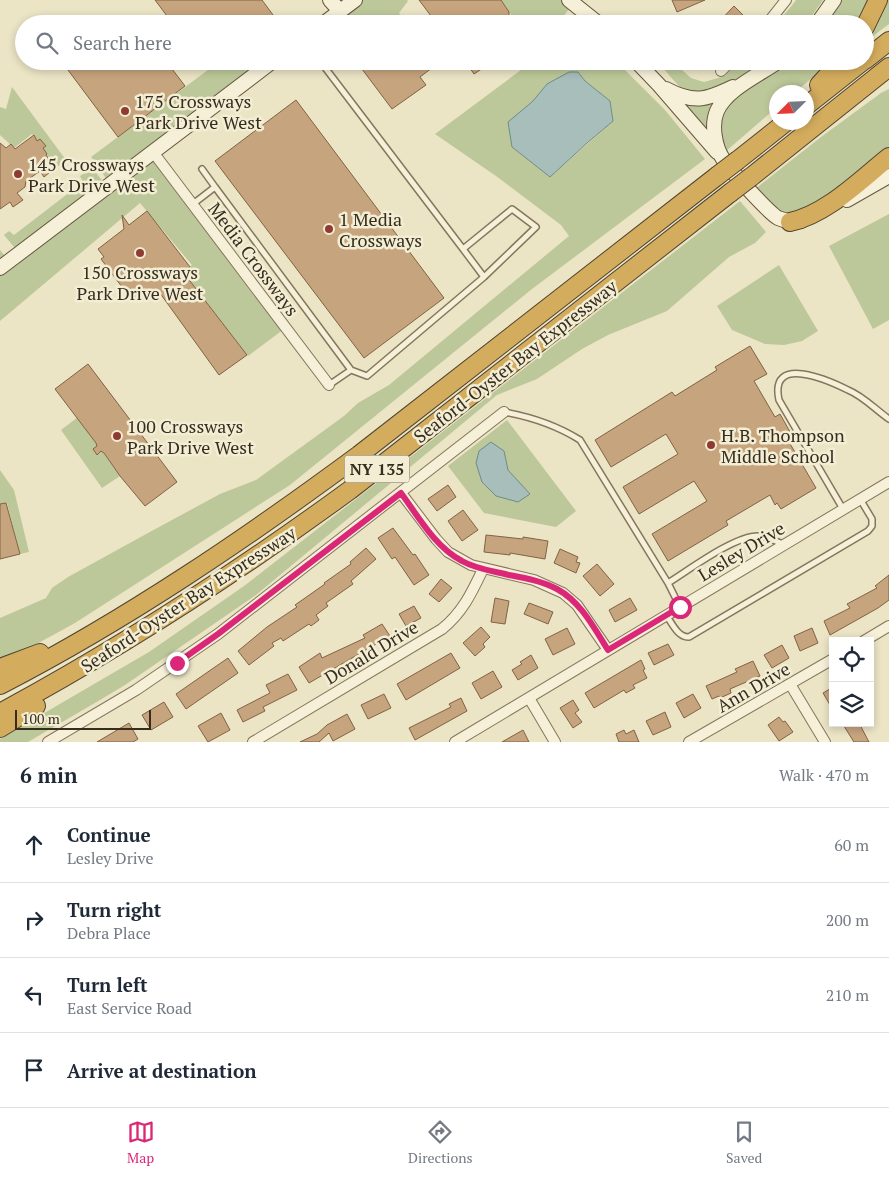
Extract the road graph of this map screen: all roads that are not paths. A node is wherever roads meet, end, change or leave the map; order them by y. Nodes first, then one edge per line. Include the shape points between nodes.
1 (330, 0) edge
2 (354, 0) edge
3 (569, 0) edge
4 (786, 0) edge
5 (834, 0) edge
6 (878, 0) edge
7 (340, 11) junction
8 (335, 15) edge
9 (588, 15) edge
10 (774, 15) edge
11 (823, 15) edge
12 (870, 15) edge
13 (889, 41) edge
14 (874, 52) edge
15 (889, 68) edge
16 (261, 70) edge
17 (327, 70) edge
18 (645, 70) edge
19 (766, 70) edge
20 (833, 70) edge
21 (851, 70) edge
22 (757, 77) junction
23 (889, 84) edge
24 (659, 85) junction
25 (814, 89) edge
26 (814, 100) edge
27 (769, 129) edge
28 (774, 130) edge
29 (153, 152) junction
30 (889, 157) edge
31 (730, 159) junction
32 (202, 169) dead end
33 (889, 176) edge
34 (751, 177) junction
35 (215, 187) junction
36 (192, 204) junction
37 (790, 222) junction
38 (463, 249) junction
39 (0, 268) edge
40 (484, 277) junction
41 (351, 370) junction
42 (329, 385) joint
43 (504, 412) joint
44 (889, 419) edge
45 (889, 482) edge
46 (401, 493) junction
47 (860, 499) junction
48 (843, 509) junction
49 (240, 540) junction
50 (784, 544) junction
51 (483, 569) junction
52 (224, 579) junction
53 (668, 583) junction
54 (680, 607) junction
55 (666, 615) junction
56 (889, 626) edge
57 (871, 637) edge
58 (608, 650) junction
59 (829, 661) edge
60 (0, 668) edge
61 (790, 684) junction
62 (0, 685) edge
63 (529, 698) junction
64 (0, 713) edge
65 (0, 728) edge
66 (48, 742) edge
67 (253, 742) edge
68 (456, 742) edge
69 (556, 742) edge
70 (689, 742) edge
71 (825, 742) edge

1 - 7 street
2 - 7 street
3 - 9 street
4 - 10 street
5 - 11 street
6 - 12 highway
7 - 8 street
13 - 14 highway
15 - 34 highway, Seaford-Oyster Bay Expressway / NY 135
16 - 29 street
17 - 38 lane
18 - 24 street
19 - 22 street
20 - 25 highway
21 - 26 highway
22 - 24 street via 694,99
22 - 31 street via 726,98 716,112 715,137
23 - 34 highway
24 - 31 street
27 - 31 highway
28 - 31 highway, Seaford-Oyster Bay Expressway / NY 135
29 - 36 street, Media Crossways
29 - 39 street
30 - 37 highway via 826,206 805,219
31 - 37 street via 765,207
31 - 49 highway, Seaford-Oyster Bay Expressway / NY 135, bridge via 717,176 359,455
32 - 35 lane
33 - 37 street via 824,213 806,221
34 - 52 highway, Seaford-Oyster Bay Expressway / NY 135, bridge via 350,490
35 - 36 lane
35 - 41 lane
36 - 42 street, Media Crossways
38 - 40 lane
38 - 40 lane via 512,209 536,227
40 - 41 lane via 367,376
41 - 42 lane
43 - 46 street
43 - 53 lane via 529,416 580,440
44 - 48 lane via 850,390 807,374 792,373 779,381 779,400
45 - 47 street, Lesley Drive
46 - 51 street via 448,552
46 - 66 street via 177,663
47 - 48 street, Lesley Drive
47 - 55 lane via 872,519 868,531 689,637 680,635
48 - 50 street, Lesley Drive
49 - 60 highway via 59,645
49 - 62 highway, Seaford-Oyster Bay Expressway / NY 135 via 84,639
50 - 53 lane via 759,536 749,537 731,544
50 - 54 street, Lesley Drive
51 - 58 street via 534,580 563,593 577,605
51 - 67 street, Donald Drive via 462,609 442,629
52 - 64 highway, Seaford-Oyster Bay Expressway / NY 135 via 109,652
52 - 65 highway via 127,649
53 - 54 lane
54 - 55 street, Lesley Drive
55 - 58 street, Lesley Drive
56 - 57 street
58 - 63 street, Lesley Drive
59 - 61 street, Ann Drive
61 - 70 street, Ann Drive
61 - 71 street
63 - 68 street, Lesley Drive
63 - 69 street

